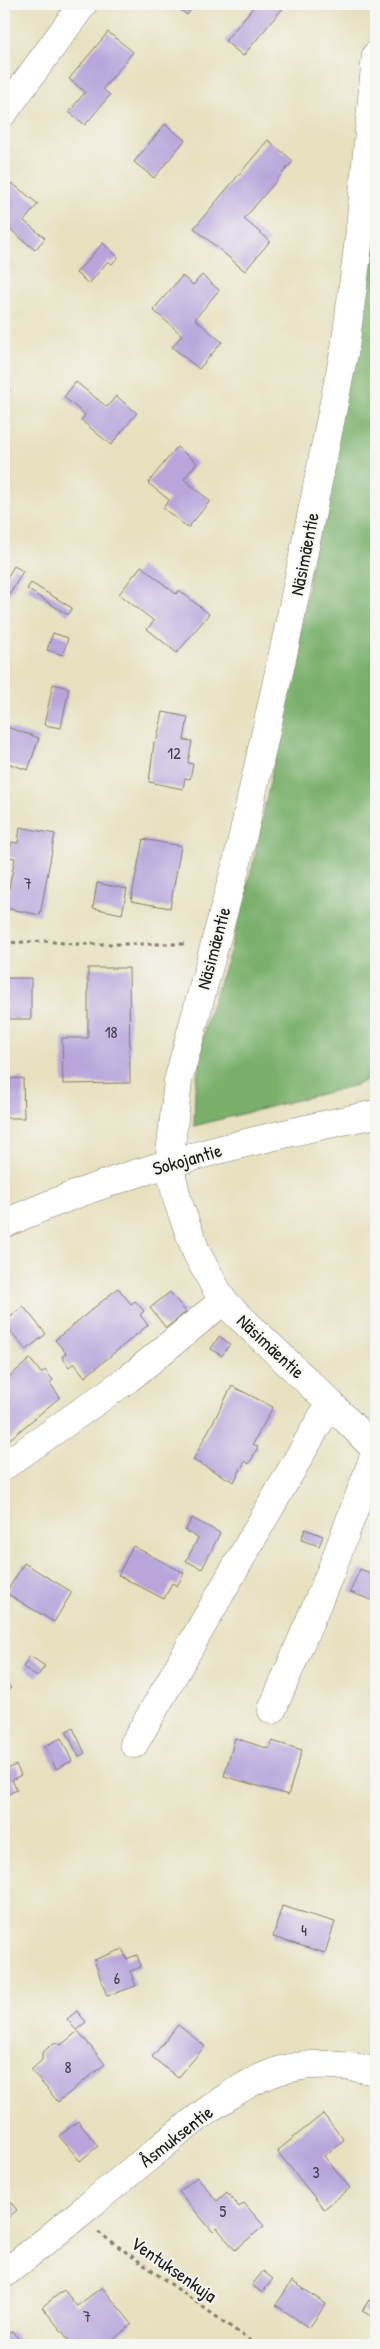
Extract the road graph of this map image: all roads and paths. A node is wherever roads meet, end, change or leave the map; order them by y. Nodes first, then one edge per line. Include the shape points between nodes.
1 (83, 4) edge
2 (376, 55) edge
3 (4, 112) edge
4 (4, 943) edge
5 (213, 947) junction
6 (376, 1114) edge
7 (169, 1164) junction
8 (4, 1224) edge
9 (223, 1301) junction
10 (330, 1402) junction
11 (376, 1450) edge
12 (4, 1466) edge
13 (272, 1710) dead end
14 (134, 1744) dead end
15 (376, 2072) edge
16 (75, 2216) junction
17 (4, 2274) edge
18 (256, 2345) edge

1 - 3 street
2 - 5 street, Näsimäentie via 345,348 238,858
4 - 5 path via 174,942
5 - 7 street, Näsimäentie via 178,1081
6 - 7 street, Sokojantie via 283,1133
7 - 8 street, Sokojantie via 57,1201
7 - 9 street, Näsimäentie via 178,1202 197,1254
9 - 10 street, Näsimäentie
9 - 12 street via 128,1379
10 - 11 street, Näsimäentie
10 - 14 street
11 - 13 street via 332,1571
15 - 16 street, Åsmuksentie via 341,2064 313,2064 281,2070 243,2087 198,2117
16 - 17 street, Åsmuksentie
16 - 18 path, Ventuksenkuja

